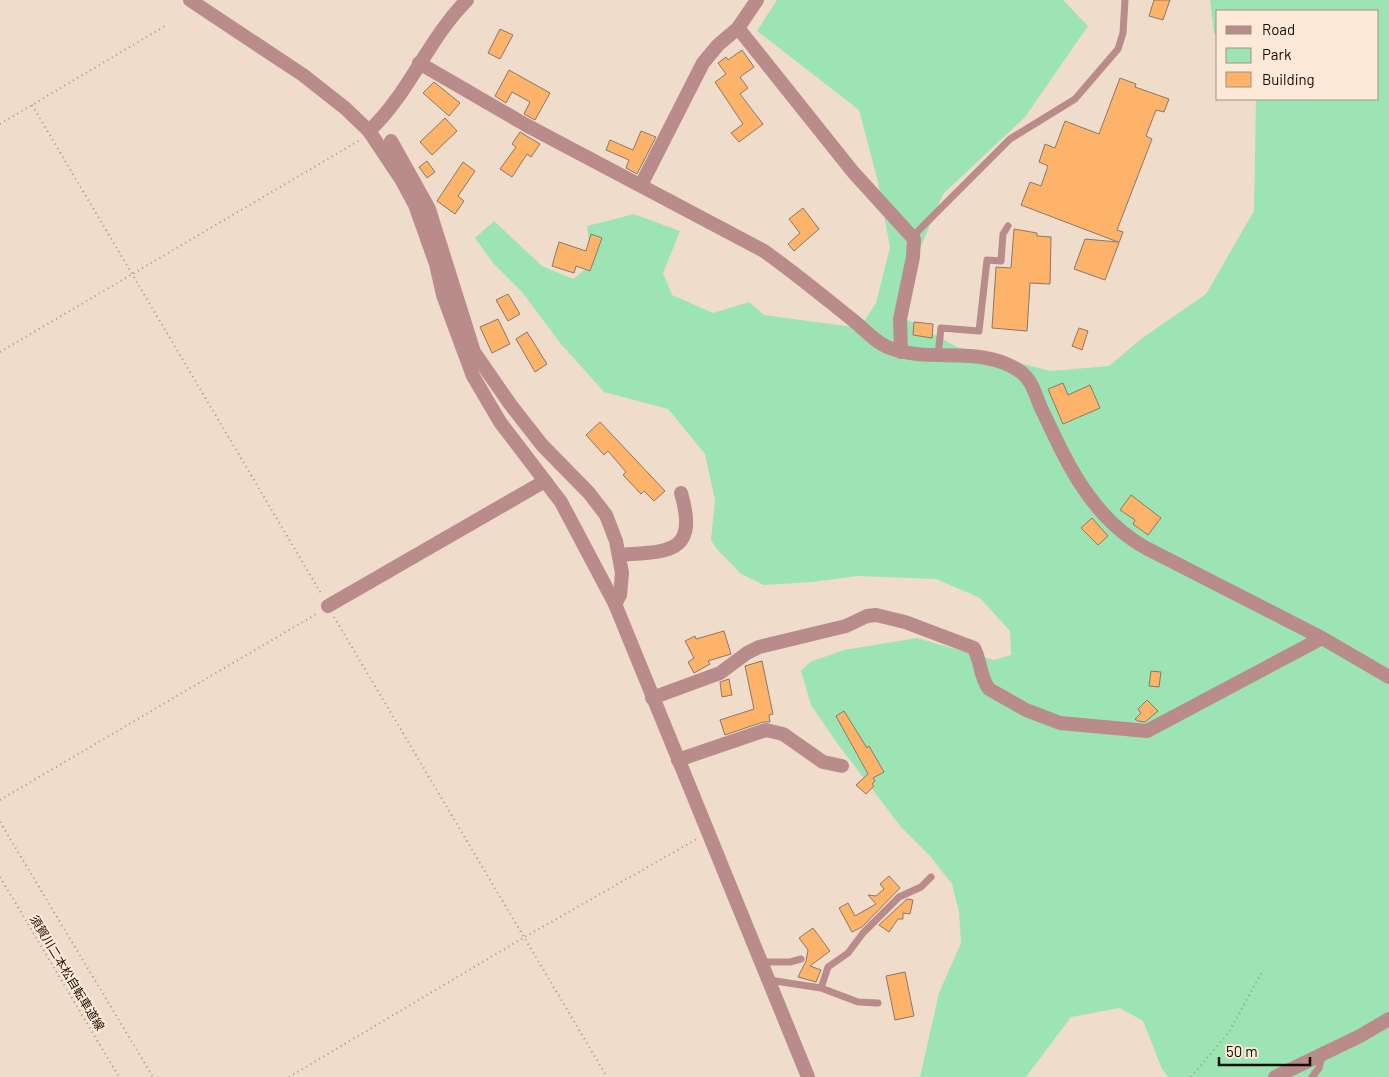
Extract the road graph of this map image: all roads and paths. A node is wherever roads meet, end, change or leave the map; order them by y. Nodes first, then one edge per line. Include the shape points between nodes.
1 (190, 0) edge
2 (467, 0) edge
3 (757, 0) edge
4 (1125, 0) edge
5 (165, 26) dead end
6 (738, 28) junction
7 (419, 63) junction
8 (32, 105) junction
9 (0, 124) edge
10 (369, 132) junction
11 (391, 141) dead end
12 (641, 185) junction
13 (1008, 226) dead end
14 (914, 239) junction
15 (133, 276) junction
16 (0, 352) edge
17 (901, 352) junction
18 (938, 355) junction
19 (545, 481) junction
20 (682, 493) dead end
21 (619, 555) junction
22 (615, 604) junction
23 (328, 606) junction
24 (1322, 638) junction
25 (1389, 677) edge
26 (652, 698) junction
27 (678, 760) junction
28 (842, 766) dead end
29 (0, 800) edge
30 (0, 822) edge
31 (708, 833) junction
32 (931, 877) dead end
33 (0, 878) edge
34 (523, 938) junction
35 (801, 959) dead end
36 (762, 962) junction
37 (1263, 970) dead end
38 (769, 980) junction
39 (821, 988) junction
40 (878, 1003) dead end
41 (1389, 1019) edge
42 (1322, 1055) junction
43 (119, 1077) edge
44 (153, 1077) edge
45 (289, 1077) edge
46 (607, 1077) edge
47 (808, 1077) edge
48 (1191, 1077) edge
49 (1275, 1077) edge
50 (1312, 1077) edge

1 - 10 street via 303,75
2 - 7 street
3 - 6 street
4 - 14 lane via 1124,33 1118,49 1100,71 1069,105 1010,139 917,232
5 - 8 path
6 - 12 street via 703,63
6 - 14 street via 853,172
7 - 10 street via 382,120
7 - 12 street
8 - 9 path
8 - 15 path
10 - 15 path via 323,163
10 - 19 street via 390,160 415,204 443,295 473,376 500,422
11 - 21 street via 429,209 474,352 542,445 606,515
12 - 17 street via 764,251 790,268 887,348
13 - 18 lane via 1001,261 987,260 979,331 941,328
14 - 17 street via 900,319
15 - 16 path
15 - 23 path
17 - 18 street
18 - 24 street via 972,355 1002,362 1024,374 1084,492 1118,530 1146,548
19 - 22 street via 562,502
19 - 23 street
20 - 21 street via 687,524 677,547
21 - 22 street via 622,584
22 - 26 street
23 - 29 path
23 - 34 path
24 - 25 street
24 - 26 street via 1148,731 1060,723 1026,710 989,689 974,648 876,615 846,626 759,647 720,673
26 - 27 street
27 - 28 street via 766,730 783,734 823,762
27 - 31 street
30 - 44 path
31 - 34 path
31 - 36 street
32 - 39 lane via 921,887 898,897 848,953 828,967
33 - 43 path, 須賀川二本松自転車道線
34 - 45 path
34 - 46 path
35 - 36 lane
36 - 38 street
37 - 48 path via 1229,1032
38 - 39 lane
38 - 47 street
39 - 40 lane via 858,1002
41 - 42 street
42 - 49 street
42 - 50 lane via 1319,1068

